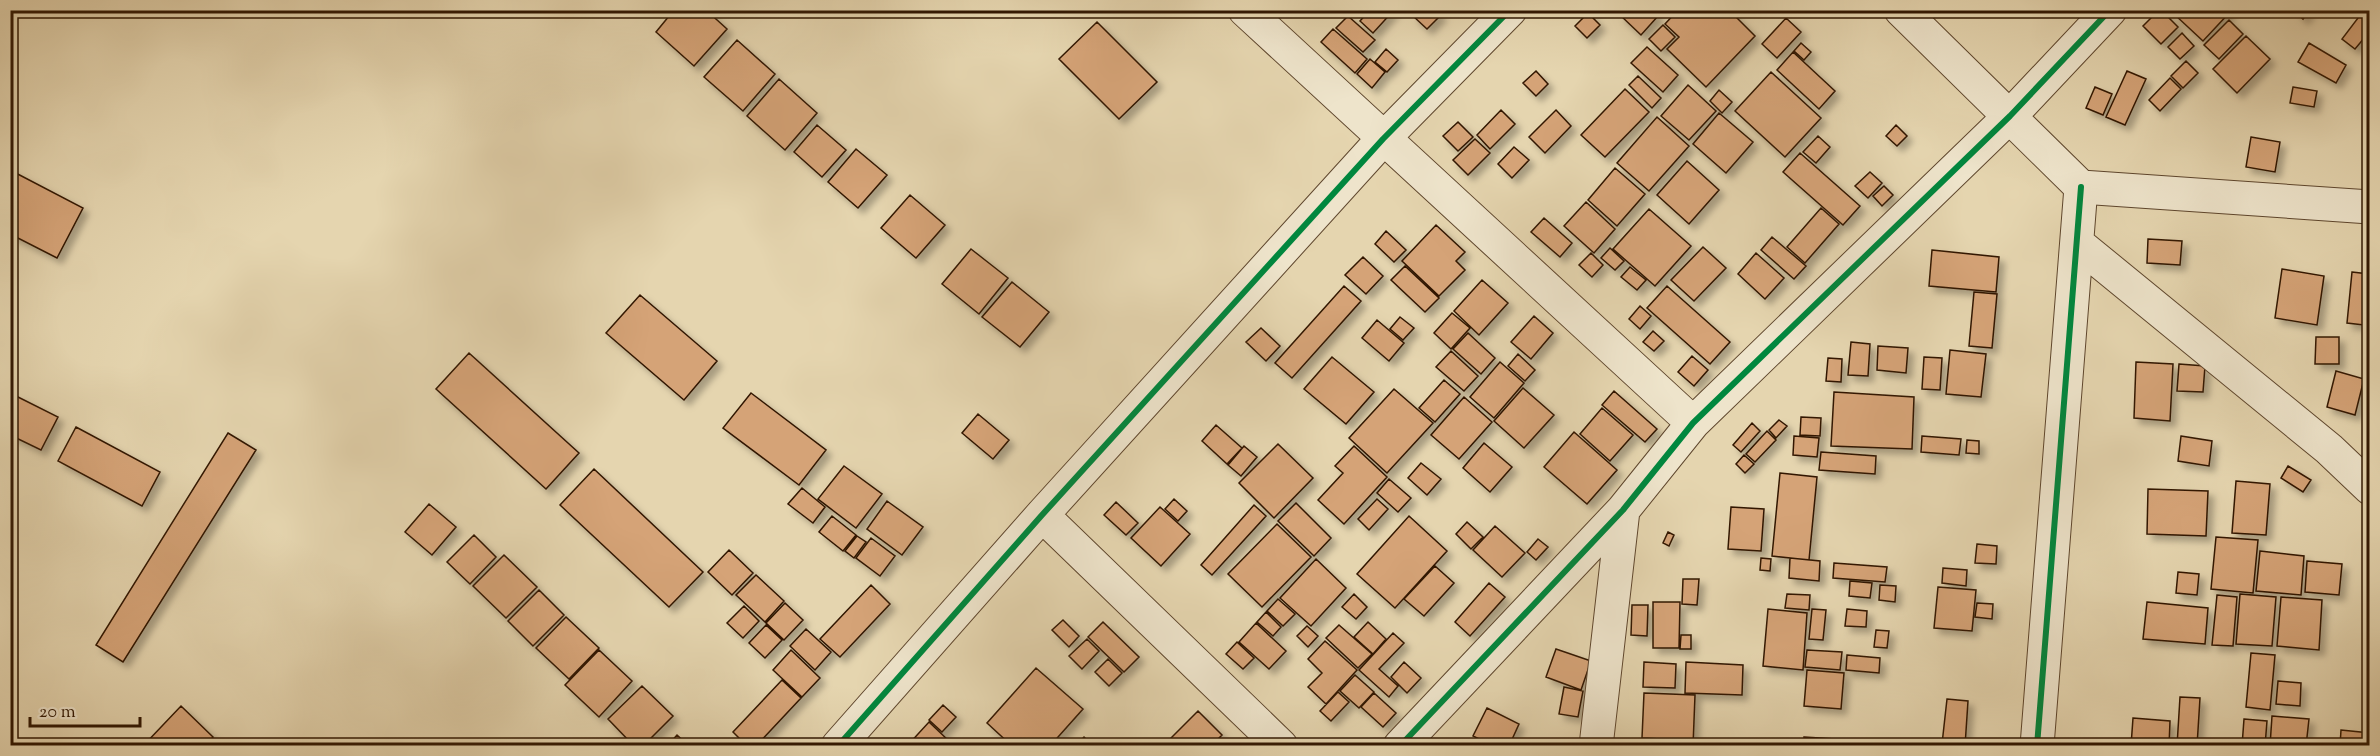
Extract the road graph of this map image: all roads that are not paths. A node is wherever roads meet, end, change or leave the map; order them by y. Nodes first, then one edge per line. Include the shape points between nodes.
1 (1245, 10) edge
2 (1510, 10) edge
3 (1901, 10) edge
4 (2110, 10) edge
5 (2010, 116) junction
6 (1383, 139) junction
7 (2081, 187) junction
8 (2370, 207) edge
9 (2077, 243) junction
10 (1693, 423) junction
11 (2370, 488) edge
12 (1623, 510) junction
13 (1042, 515) junction
14 (1410, 742) edge
15 (838, 746) edge
16 (1281, 746) edge
17 (1596, 746) edge
18 (2037, 746) edge

1 - 6 street
2 - 6 street
3 - 5 street
4 - 5 street
5 - 7 street
5 - 10 street
6 - 10 street
6 - 13 street
7 - 8 street
7 - 9 street
9 - 11 street via 2329,449
9 - 18 street
10 - 12 street
12 - 14 street
12 - 17 street
13 - 15 street
13 - 16 street

